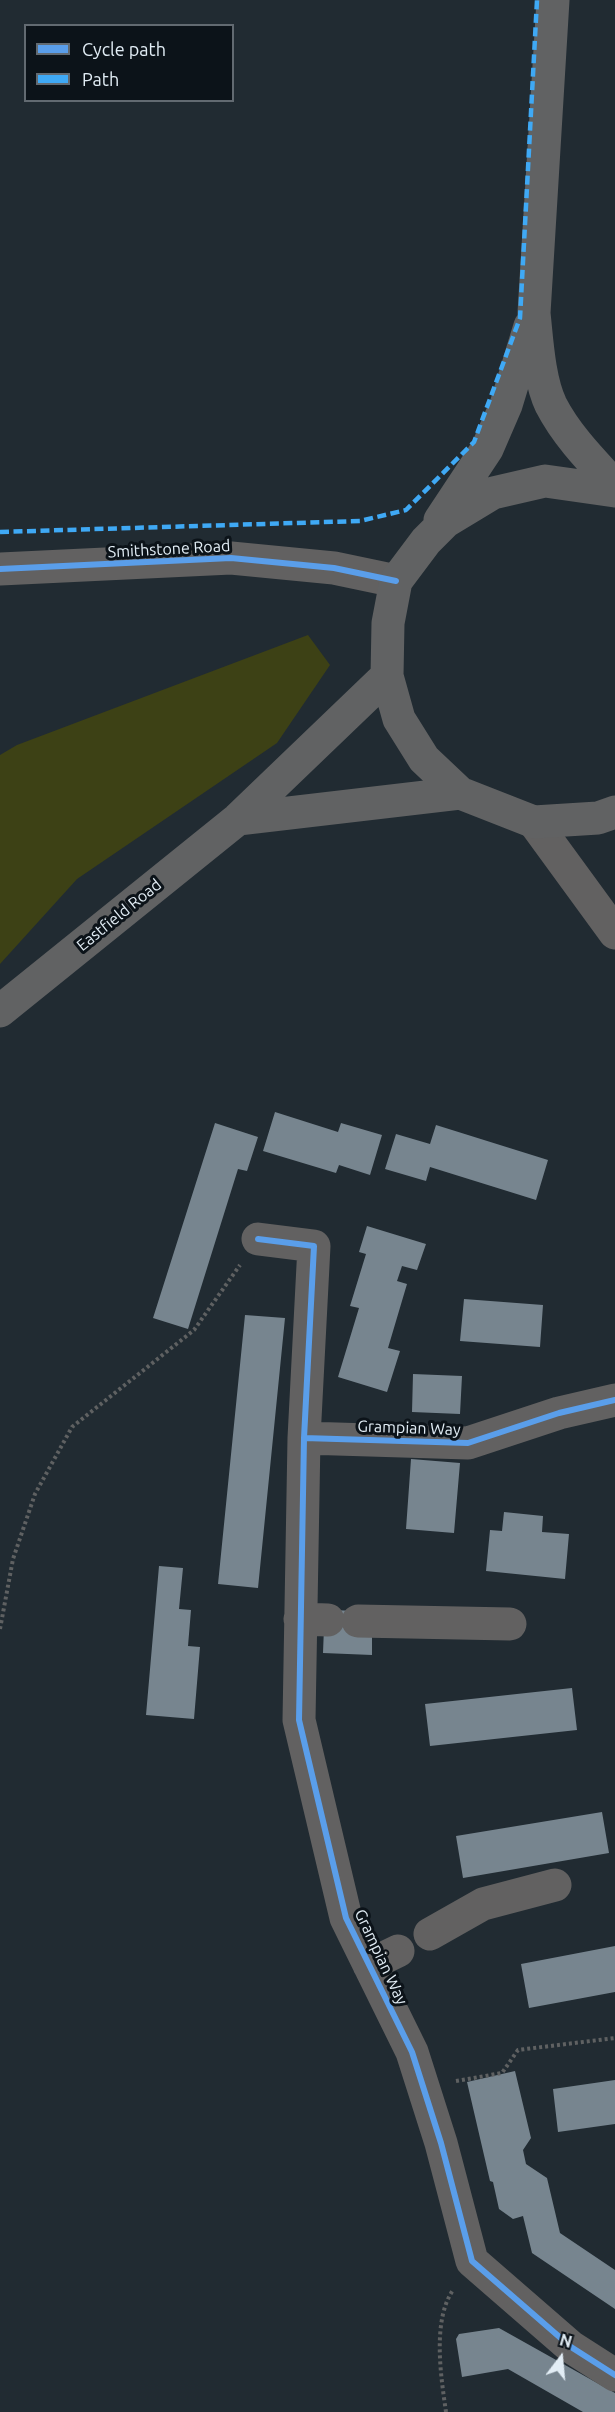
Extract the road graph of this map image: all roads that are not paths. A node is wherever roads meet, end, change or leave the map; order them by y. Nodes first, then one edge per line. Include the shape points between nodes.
1 (553, 0) edge
2 (534, 313) junction
3 (615, 486) edge
4 (615, 491) edge
5 (426, 541) junction
6 (5, 569) edge
7 (396, 581) junction
8 (387, 676) junction
9 (460, 793) junction
10 (615, 812) edge
11 (238, 819) junction
12 (534, 822) junction
13 (615, 933) edge
14 (0, 1011) edge
15 (258, 1239) road end
16 (615, 1400) edge
17 (304, 1438) junction
18 (329, 1620) junction
19 (510, 1624) dead end
20 (555, 1885) dead end
21 (430, 1934) dead end
22 (398, 1951) dead end
23 (369, 1965) junction
24 (615, 2375) edge

1 - 2 main road
2 - 3 main road via 550,403 566,431
2 - 5 main road via 506,405 487,449
4 - 5 main road via 545,481 493,493 445,522
5 - 7 main road
6 - 7 street, Smithstone Road via 231,558 334,568
7 - 8 main road via 388,623
8 - 9 main road via 399,718 424,759
8 - 11 main road, Eastfield Road
9 - 11 main road
9 - 12 main road
10 - 12 main road via 598,819
11 - 14 main road, Eastfield Road
12 - 13 street
15 - 17 street, Grampian Way via 314,1246
16 - 17 street, Grampian Way via 559,1413 468,1443
17 - 18 street, Grampian Way
18 - 19 street
18 - 23 street, Grampian Way via 298,1720 346,1918
20 - 21 street via 483,1904
22 - 23 street, Grampian Way
23 - 24 street, Grampian Way via 412,2052 472,2261 571,2347

